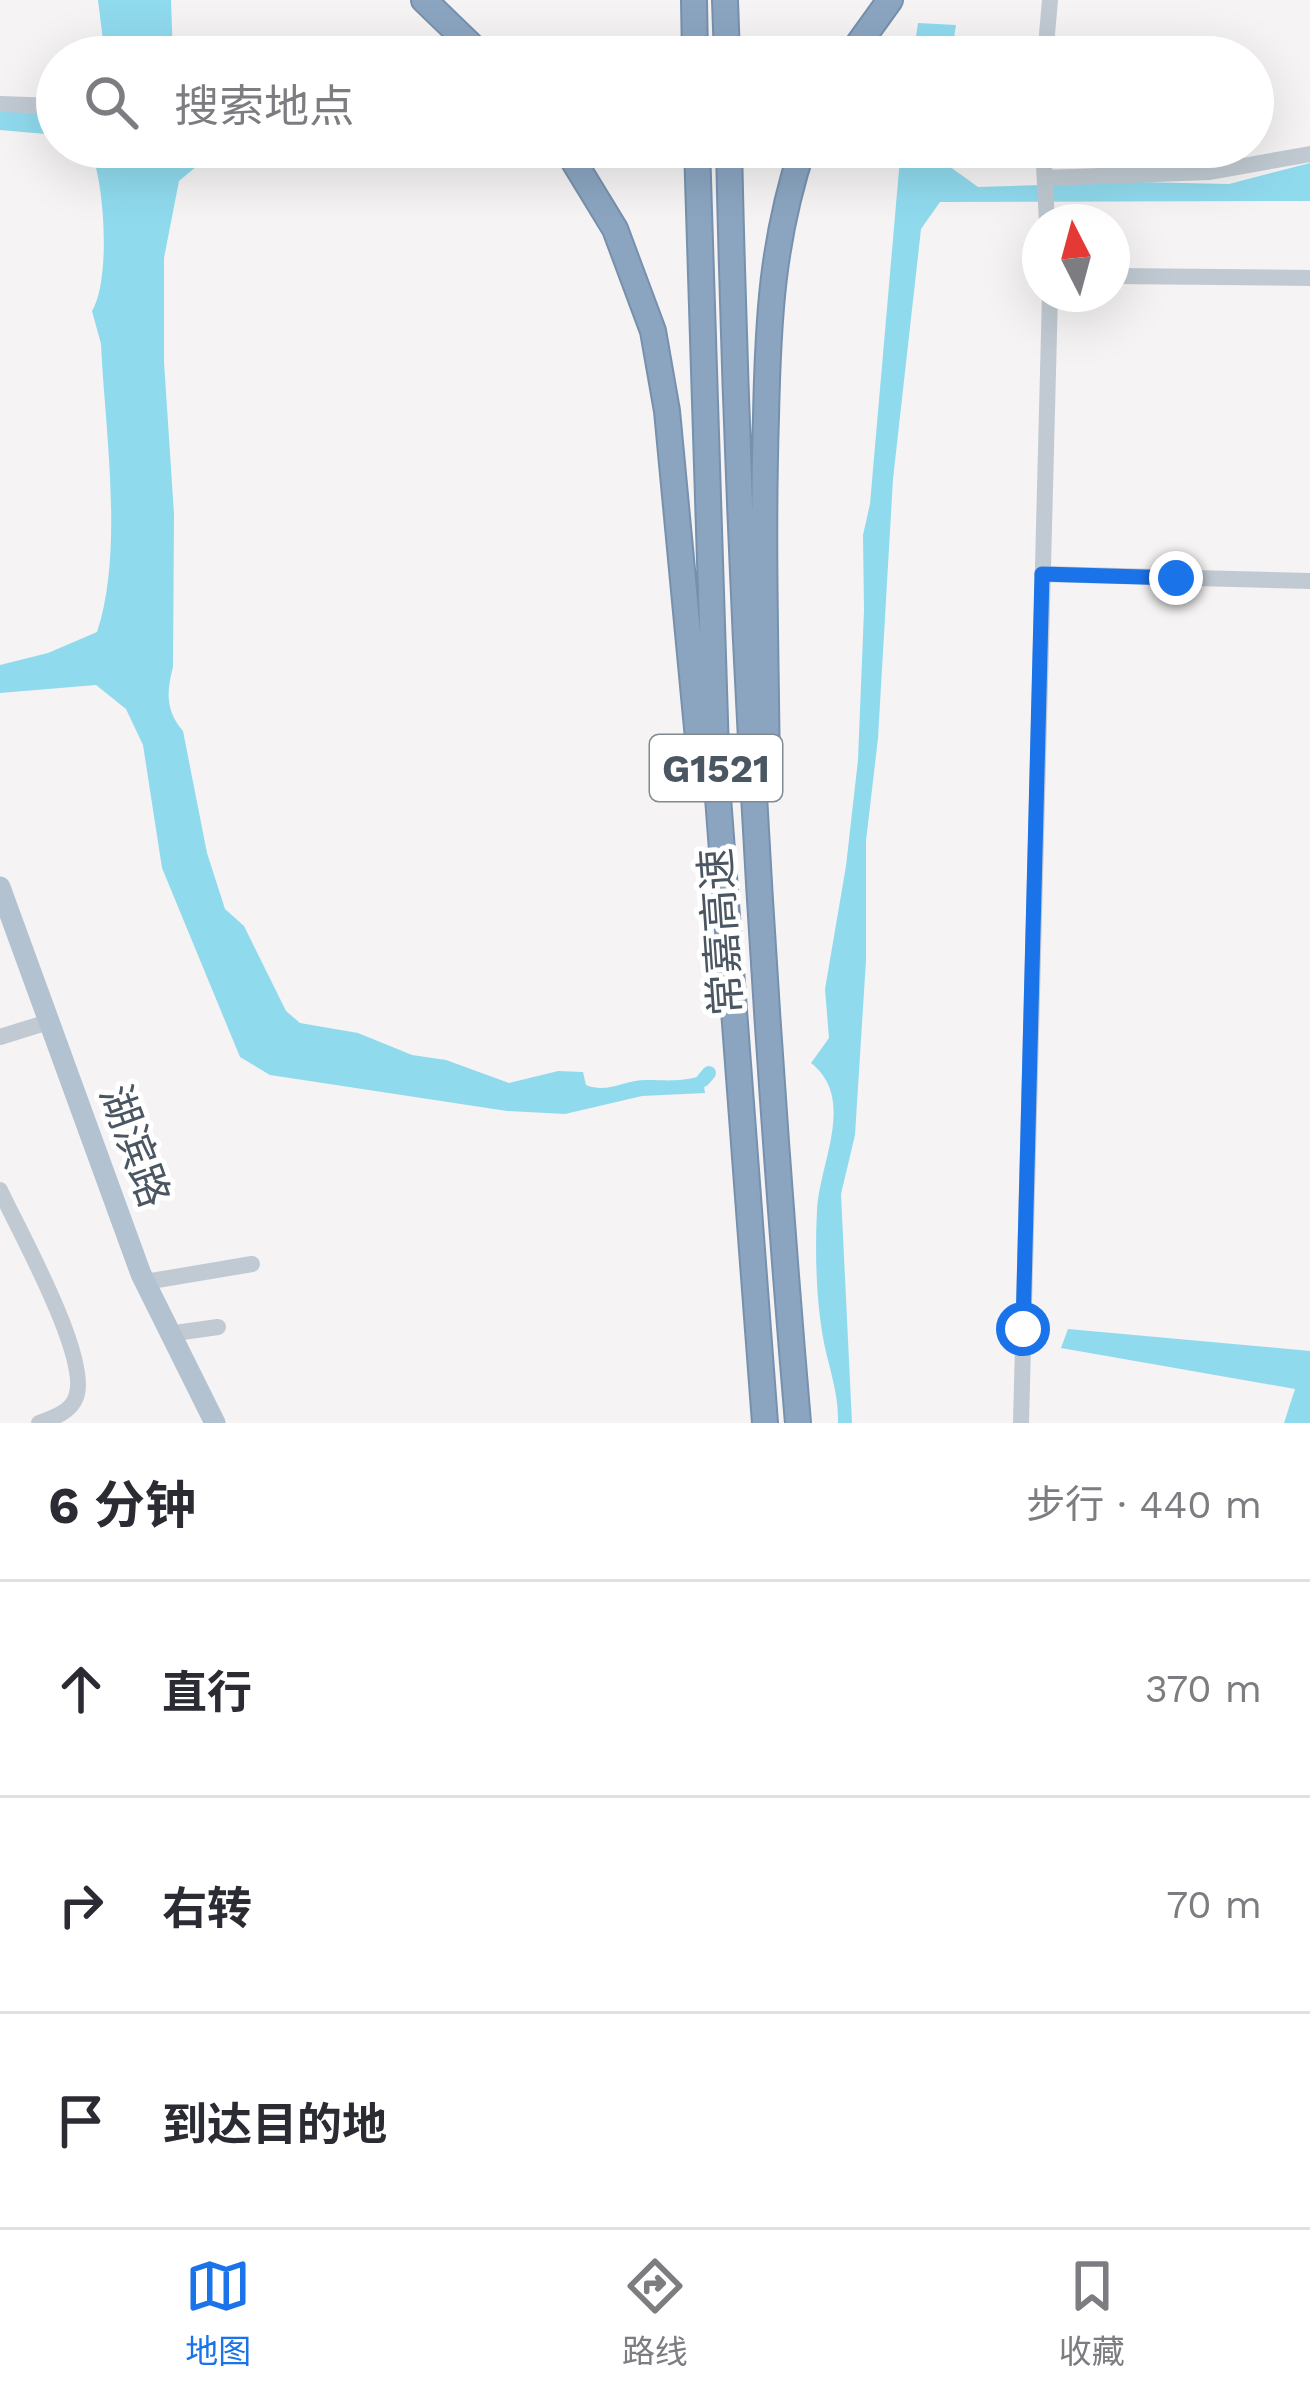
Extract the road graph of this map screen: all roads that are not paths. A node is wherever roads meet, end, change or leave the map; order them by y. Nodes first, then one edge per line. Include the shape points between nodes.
1 (424, 0) edge
2 (694, 0) edge
3 (725, 0) edge
4 (890, 0) edge
5 (1050, 0) edge
6 (461, 36) edge
7 (695, 36) edge
8 (726, 36) edge
9 (864, 36) edge
10 (1047, 36) edge
11 (0, 104) edge
12 (36, 105) edge
13 (1310, 154) edge
14 (1274, 160) edge
15 (578, 168) edge
16 (698, 168) edge
17 (729, 168) edge
18 (797, 168) edge
19 (1044, 168) edge
20 (1232, 168) edge
21 (1045, 180) junction
22 (1046, 204) edge
23 (1130, 276) edge
24 (1310, 278) edge
25 (1049, 312) edge
26 (1042, 574) junction
27 (1310, 581) edge
28 (717, 784) junction
29 (754, 849) junction
30 (0, 887) edge
31 (48, 1022) junction
32 (0, 1037) edge
33 (0, 1190) edge
34 (253, 1264) dead end
35 (145, 1282) junction
36 (218, 1327) dead end
37 (168, 1334) junction
38 (39, 1423) edge
39 (215, 1423) edge
40 (765, 1423) edge
41 (798, 1423) edge
42 (1021, 1423) edge

1 - 6 highway
2 - 7 highway
3 - 8 highway
4 - 9 highway
5 - 10 street
11 - 12 street
13 - 14 street
15 - 28 highway via 615,229 653,331 699,749
16 - 28 highway, 常嘉高速 / G1521
17 - 29 highway, 常嘉高速 / G1521
18 - 29 highway via 781,220 767,349 767,806
19 - 21 street
20 - 21 street
21 - 22 street
23 - 24 street
25 - 26 street
26 - 27 street
26 - 42 street
28 - 40 highway, 常嘉高速 / G1521
29 - 41 highway, 常嘉高速 / G1521
30 - 31 main road, 湖滨路
31 - 32 street
31 - 35 main road, 湖滨路
33 - 38 street via 79,1366 75,1401
34 - 35 street
35 - 37 main road, 湖滨路
36 - 37 street
37 - 39 main road, 湖滨路

